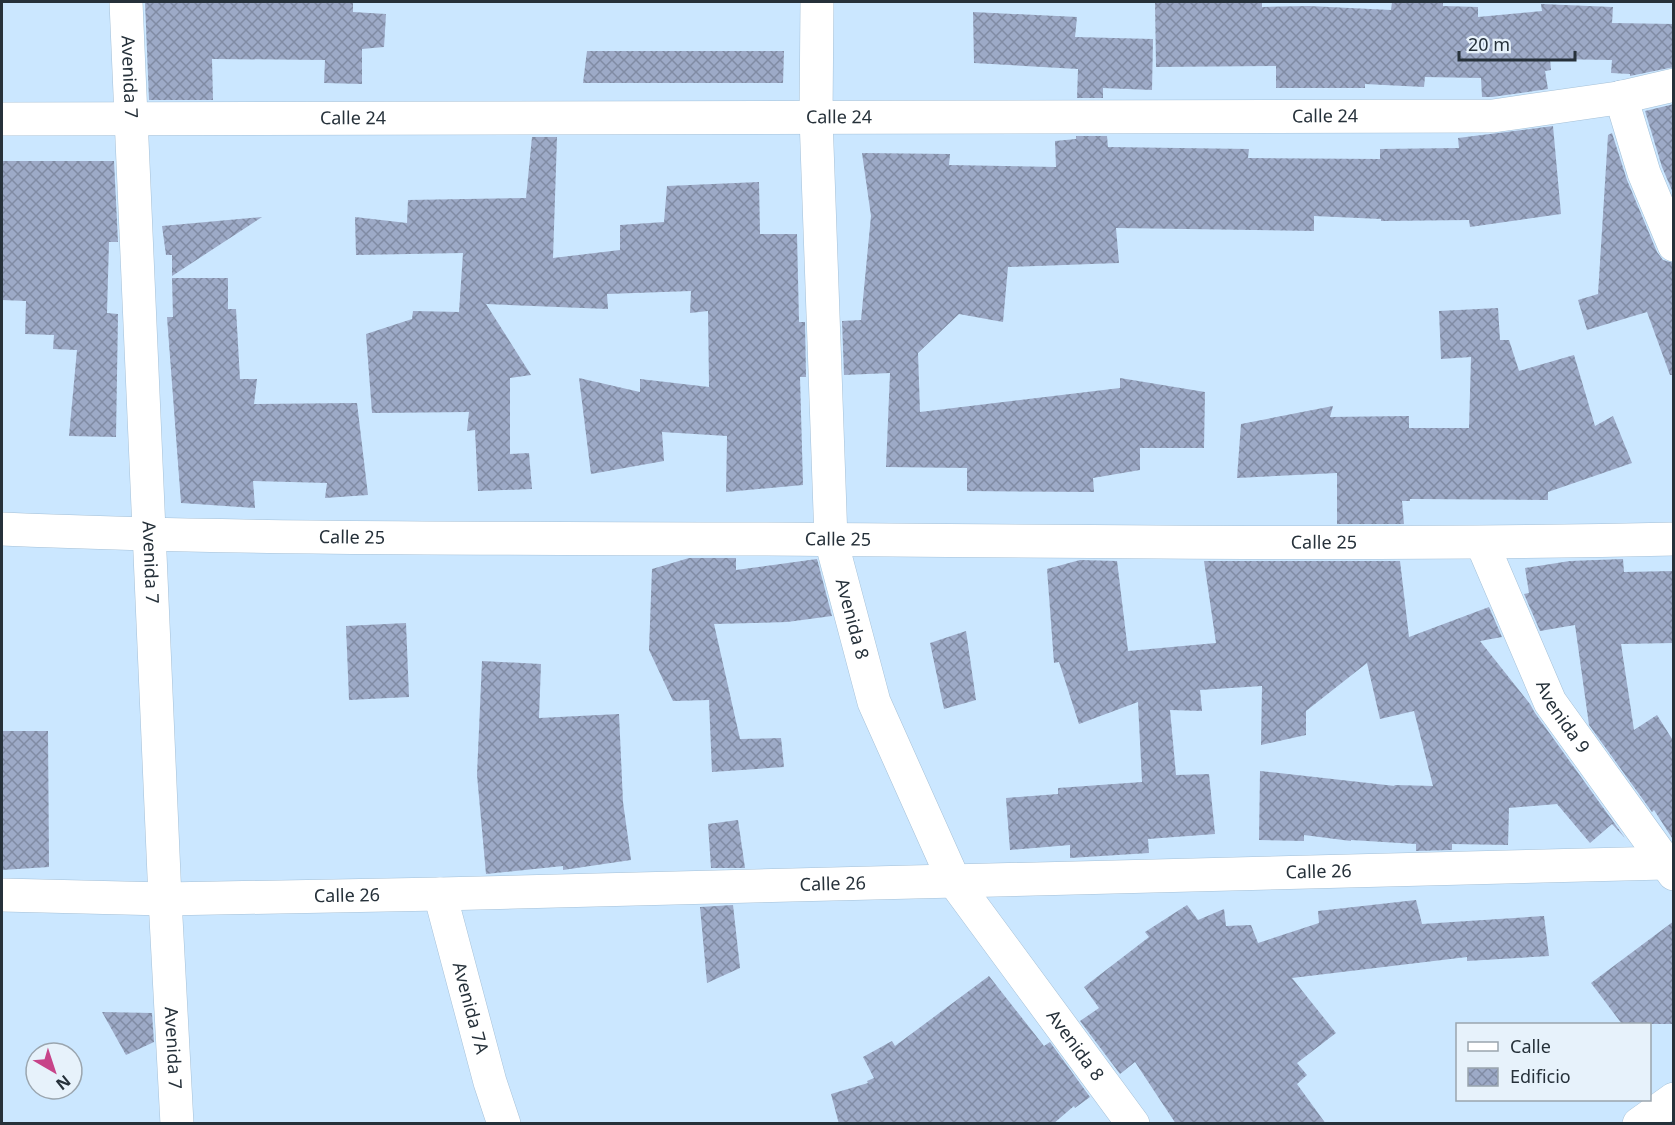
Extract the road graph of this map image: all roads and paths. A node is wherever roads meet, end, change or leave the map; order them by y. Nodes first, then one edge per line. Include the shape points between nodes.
1 (126, 2) edge
2 (817, 2) edge
3 (1674, 85) edge
4 (1621, 97) junction
5 (816, 117) junction
6 (2, 118) edge
7 (130, 118) junction
8 (1674, 245) edge
9 (2, 529) edge
10 (150, 535) junction
11 (1674, 539) edge
12 (831, 540) junction
13 (1482, 543) junction
14 (1669, 868) edge
15 (954, 881) junction
16 (440, 894) junction
17 (2, 895) edge
18 (165, 899) junction
19 (1674, 1099) edge
20 (177, 1124) edge
21 (504, 1124) edge
22 (1133, 1124) edge
23 (1639, 1124) edge

1 - 7 street, Avenida 7
2 - 5 street, Avenida 8
3 - 4 street, Calle 24
4 - 5 street, Calle 24 via 1493,116
4 - 8 street via 1644,173
5 - 7 street, Calle 24
5 - 12 street, Avenida 8
6 - 7 street, Calle 24
7 - 10 street, Avenida 7
9 - 10 street, Calle 25
10 - 12 street, Calle 25
10 - 18 street, Avenida 7
11 - 13 street, Calle 25
12 - 13 street, Calle 25
12 - 15 street, Avenida 8 via 874,702
13 - 14 street, Avenida 9 via 1551,702
14 - 15 street, Calle 26
15 - 16 street, Calle 26
15 - 22 street, Avenida 8
16 - 18 street, Calle 26
16 - 21 street, Avenida 7A
17 - 18 street, Calle 26
18 - 20 street, Avenida 7
19 - 23 street

